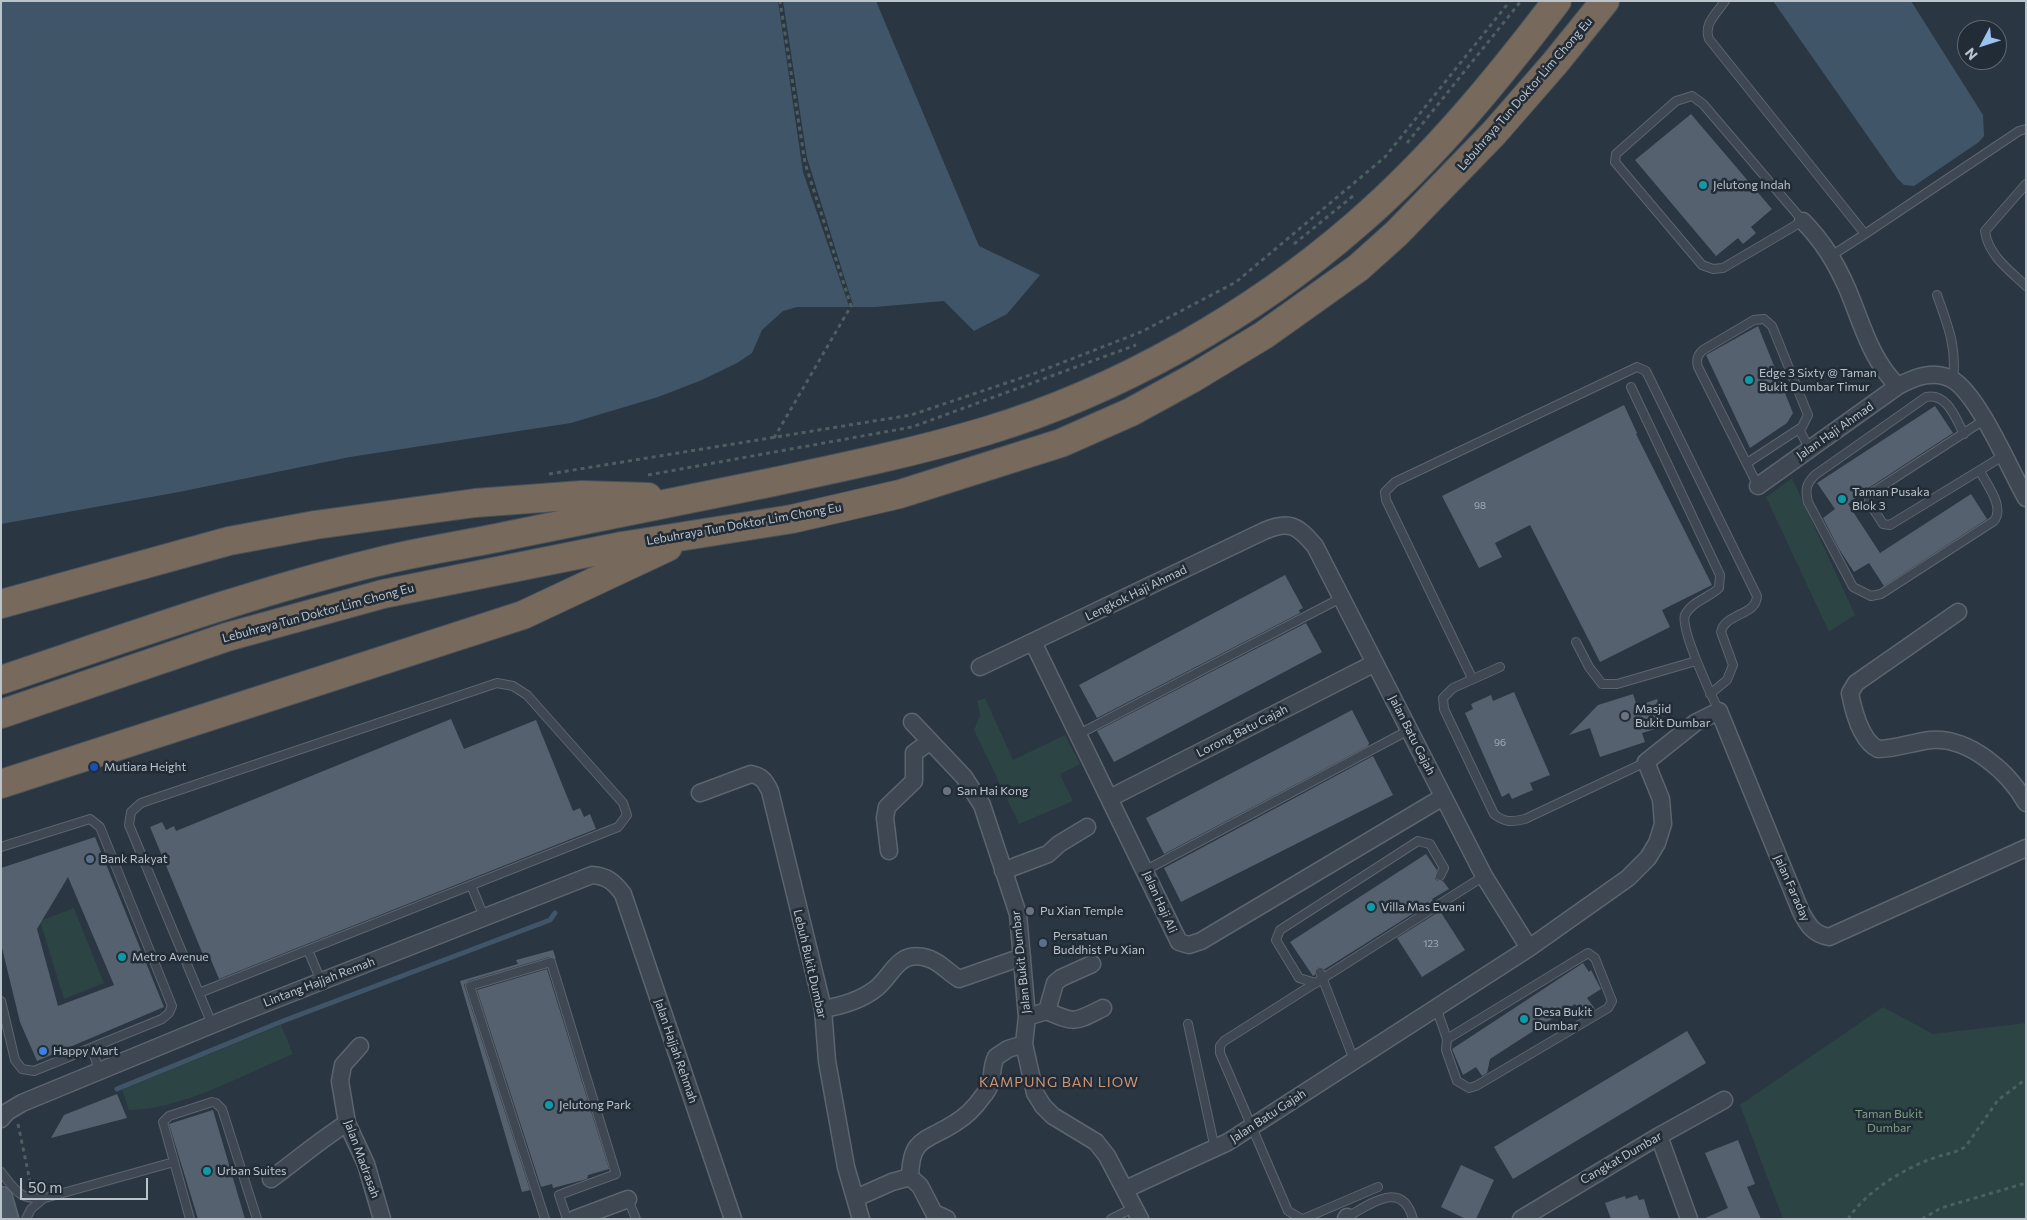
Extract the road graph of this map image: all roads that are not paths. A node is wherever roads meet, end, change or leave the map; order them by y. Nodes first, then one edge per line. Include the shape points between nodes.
1 (1557, 1) edge
2 (1605, 1) edge
3 (1725, 1) edge
4 (2026, 129) edge
5 (2026, 184) edge
6 (1803, 221) junction
7 (1865, 234) junction
8 (1831, 256) junction
9 (2026, 286) edge
10 (1937, 295) dead end
11 (1953, 380) junction
12 (1898, 386) junction
13 (1631, 387) dead end
14 (1984, 420) junction
15 (1799, 429) junction
16 (1964, 434) junction
17 (1810, 450) junction
18 (2003, 456) junction
19 (1747, 463) junction
20 (1980, 471) junction
21 (1758, 486) joint
22 (692, 498) junction
23 (2026, 498) edge
24 (1292, 525) joint
25 (697, 533) junction
26 (1341, 598) junction
27 (1, 604) edge
28 (1958, 612) dead end
29 (1034, 642) junction
30 (1576, 642) dead end
31 (1696, 661) junction
32 (1375, 663) junction
33 (980, 667) dead end
34 (1500, 667) dead end
35 (1472, 678) junction
36 (1, 680) edge
37 (1710, 694) junction
38 (1718, 710) junction
39 (1, 714) edge
40 (912, 722) dead end
41 (1409, 730) junction
42 (1079, 734) junction
43 (929, 742) junction
44 (1646, 762) junction
45 (1, 784) edge
46 (700, 793) dead end
47 (1443, 796) junction
48 (1110, 798) junction
49 (2026, 803) edge
50 (1087, 827) dead end
51 (1, 846) edge
52 (2026, 848) edge
53 (889, 852) dead end
54 (1146, 870) junction
55 (1003, 871) junction
56 (1440, 876) dead end
57 (1484, 876) junction
58 (616, 884) joint
59 (471, 885) junction
60 (484, 917) junction
61 (1528, 948) junction
62 (308, 950) junction
63 (1022, 957) junction
64 (1092, 964) dead end
65 (1319, 978) junction
66 (321, 981) junction
67 (199, 993) junction
68 (1, 1001) edge
69 (1436, 1007) junction
70 (1104, 1008) dead end
71 (823, 1009) junction
72 (1047, 1011) junction
73 (1027, 1017) junction
74 (212, 1024) junction
75 (1188, 1024) dead end
76 (1447, 1039) junction
77 (1024, 1044) junction
78 (360, 1046) dead end
79 (92, 1048) junction
80 (1354, 1060) junction
81 (99, 1071) junction
82 (1724, 1100) dead end
83 (13, 1104) edge
84 (1, 1119) edge
85 (347, 1123) junction
86 (1251, 1127) junction
87 (1659, 1136) junction
88 (1215, 1149) junction
89 (174, 1162) junction
90 (1, 1172) edge
91 (910, 1177) junction
92 (271, 1179) dead end
93 (1378, 1187) dead end
94 (1126, 1189) junction
95 (1, 1198) edge
96 (45, 1198) junction
97 (628, 1198) joint
98 (856, 1198) junction
99 (1137, 1213) edge
100 (1346, 1218) edge
101 (7, 1219) edge
102 (26, 1219) edge
103 (190, 1219) edge
104 (257, 1219) edge
105 (382, 1219) edge
106 (545, 1219) edge
107 (567, 1219) edge
108 (575, 1219) edge
109 (636, 1219) edge
110 (733, 1219) edge
111 (861, 1219) edge
112 (947, 1219) edge
113 (1111, 1219) edge
114 (1302, 1219) edge
115 (1413, 1219) edge
116 (1520, 1219) edge
117 (1689, 1219) edge

1 - 22 highway via 1462,119 1362,220 1264,296 1197,337 1088,394 985,431 881,459
2 - 25 highway, Lebuhraya Tun Doktor Lim Chong Eu via 1494,133 1365,262 1307,306 1193,378 1131,412 1061,443 987,468 792,519
3 - 7 lane via 1708,25 1709,38
4 - 7 lane via 2018,131
5 - 9 lane via 1985,231 1986,242 1992,252
6 - 6 lane via 1723,268 1713,269 1702,265 1618,168 1616,154 1676,101 1692,96 1704,104
6 - 8 street via 1824,243
7 - 8 lane
8 - 12 street via 1872,352 1884,372
10 - 11 lane via 1952,336 1956,359
11 - 12 street, Jalan Haji Ahmad via 1932,374 1917,376
11 - 14 street
12 - 17 street, Jalan Haji Ahmad
13 - 31 lane via 1721,580 1719,588 1694,605 1685,616
14 - 16 lane
14 - 18 street
15 - 17 lane
15 - 19 lane
15 - 19 lane via 1808,420 1807,411 1769,322 1754,320 1703,350 1697,357 1698,367
16 - 20 lane via 1873,492 1869,502 1883,524 1890,526
16 - 20 lane via 1944,401 1939,397 1926,397 1807,483 1808,502 1853,587 1871,596 1881,594 1994,521 1998,508
17 - 21 street, Jalan Haji Ahmad
18 - 20 lane
18 - 23 street
19 - 21 lane
22 - 27 highway via 582,495 475,504 316,525 229,541
22 - 36 highway via 379,561 215,608
24 - 26 street, Jalan Batu Gajah via 1315,546
24 - 29 street, Lengkok Haji Ahmad via 1279,524
25 - 39 highway, Lebuhraya Tun Doktor Lim Chong Eu via 374,596 226,637
25 - 45 highway via 523,615
26 - 32 street, Jalan Batu Gajah
26 - 42 lane
28 - 49 street via 1856,683 1850,693 1857,715 1869,742 1878,749 1933,740 1960,745 1984,757 2002,772
29 - 33 street, Lengkok Haji Ahmad
29 - 42 street, Jalan Haji Ali
30 - 31 lane via 1602,684 1618,684
31 - 37 lane
32 - 41 street, Jalan Batu Gajah
32 - 48 street, Lorong Batu Gajah
34 - 35 lane
35 - 37 lane via 1385,492 1395,482 1641,367 1646,371 1757,596 1753,607 1722,627 1733,665 1727,680
35 - 44 lane via 1446,692 1444,709 1494,814 1501,820 1525,819
37 - 38 lane
38 - 44 street
38 - 52 street, Jalan Faraday via 1801,912 1812,930 1821,936 1829,937
40 - 43 street, Jalan Bukit Dumbar
41 - 47 street, Jalan Batu Gajah
41 - 54 lane
42 - 48 street, Jalan Haji Ali
43 - 53 street via 914,754 914,781 911,786 887,807
43 - 55 street, Jalan Bukit Dumbar via 964,777 982,805
44 - 61 street, Jalan Batu Gajah via 1656,783 1663,811 1657,843 1648,858 1608,894
46 - 71 street, Lebuh Bukit Dumbar via 751,774 765,780 779,822
47 - 54 street, Jalan Haji Ali via 1201,941 1189,945 1179,942 1173,933
47 - 57 street, Jalan Batu Gajah
48 - 54 street, Jalan Haji Ali
50 - 55 street via 1048,854
51 - 79 lane via 90,820 100,827 172,1006 162,1019
55 - 63 street, Jalan Bukit Dumbar via 1018,914
56 - 65 lane via 1444,868 1430,844 1418,841 1280,930 1276,940 1299,978
57 - 61 street, Jalan Batu Gajah
57 - 65 lane
58 - 60 street, Lintang Hajjah Remah via 604,875 592,875
58 - 110 street, Jalan Hajjah Rehmah via 623,894
59 - 60 lane
59 - 62 lane
59 - 67 lane via 618,827 627,815 623,803 527,695 513,686 497,683 141,803 131,812 129,825
60 - 66 street, Lintang Hajjah Remah
61 - 69 street, Jalan Batu Gajah
62 - 66 lane
62 - 67 lane
63 - 71 street via 959,979 923,957 905,960 895,965 875,989 840,1006
63 - 73 street, Jalan Bukit Dumbar
64 - 72 street via 1055,983
65 - 80 lane
65 - 86 lane via 1220,1046 1220,1053
66 - 74 street, Lintang Hajjah Remah
67 - 74 lane
68 - 79 lane via 15,1060 22,1069 34,1071
69 - 76 lane
69 - 80 street, Jalan Batu Gajah
70 - 72 street via 1079,1021 1069,1021
71 - 98 street, Lebuh Bukit Dumbar via 827,1061 846,1166
72 - 73 street
73 - 77 street, Jalan Bukit Dumbar
74 - 81 street, Lintang Hajjah Remah
75 - 88 lane
76 - 76 lane via 1588,953 1595,958 1612,1001 1608,1008 1468,1088 1456,1081 1446,1050
77 - 91 street via 996,1057 989,1089 956,1123 920,1142 910,1158
77 - 94 street, Jalan Bukit Dumbar via 1035,1093 1043,1106 1053,1116 1096,1142
78 - 85 street, Jalan Madrasah via 340,1070
79 - 81 lane
80 - 86 street, Jalan Batu Gajah
81 - 83 street, Lintang Hajjah Remah
82 - 87 street, Cangkat Dumbar
83 - 84 street, Lintang Hajjah Remah
85 - 92 street via 318,1141
85 - 105 street, Jalan Madrasah via 366,1164
86 - 88 street, Jalan Batu Gajah
86 - 114 lane via 1288,1211
87 - 116 street, Cangkat Dumbar
87 - 117 street
88 - 94 street, Jalan Batu Gajah
89 - 96 lane
89 - 103 lane
89 - 104 lane via 164,1120 192,1108 216,1103 222,1109
90 - 96 lane via 21,1195
91 - 98 street
91 - 112 street via 920,1186 934,1213
93 - 114 lane
94 - 99 street, Jalan Bukit Dumbar
95 - 101 main road
96 - 102 lane via 31,1208
97 - 108 street
97 - 109 lane
98 - 111 street, Lebuh Bukit Dumbar
99 - 113 lane
100 - 115 lane via 1382,1199 1396,1197 1408,1205
106 - 107 lane via 470,986 551,962 616,1174 559,1195

